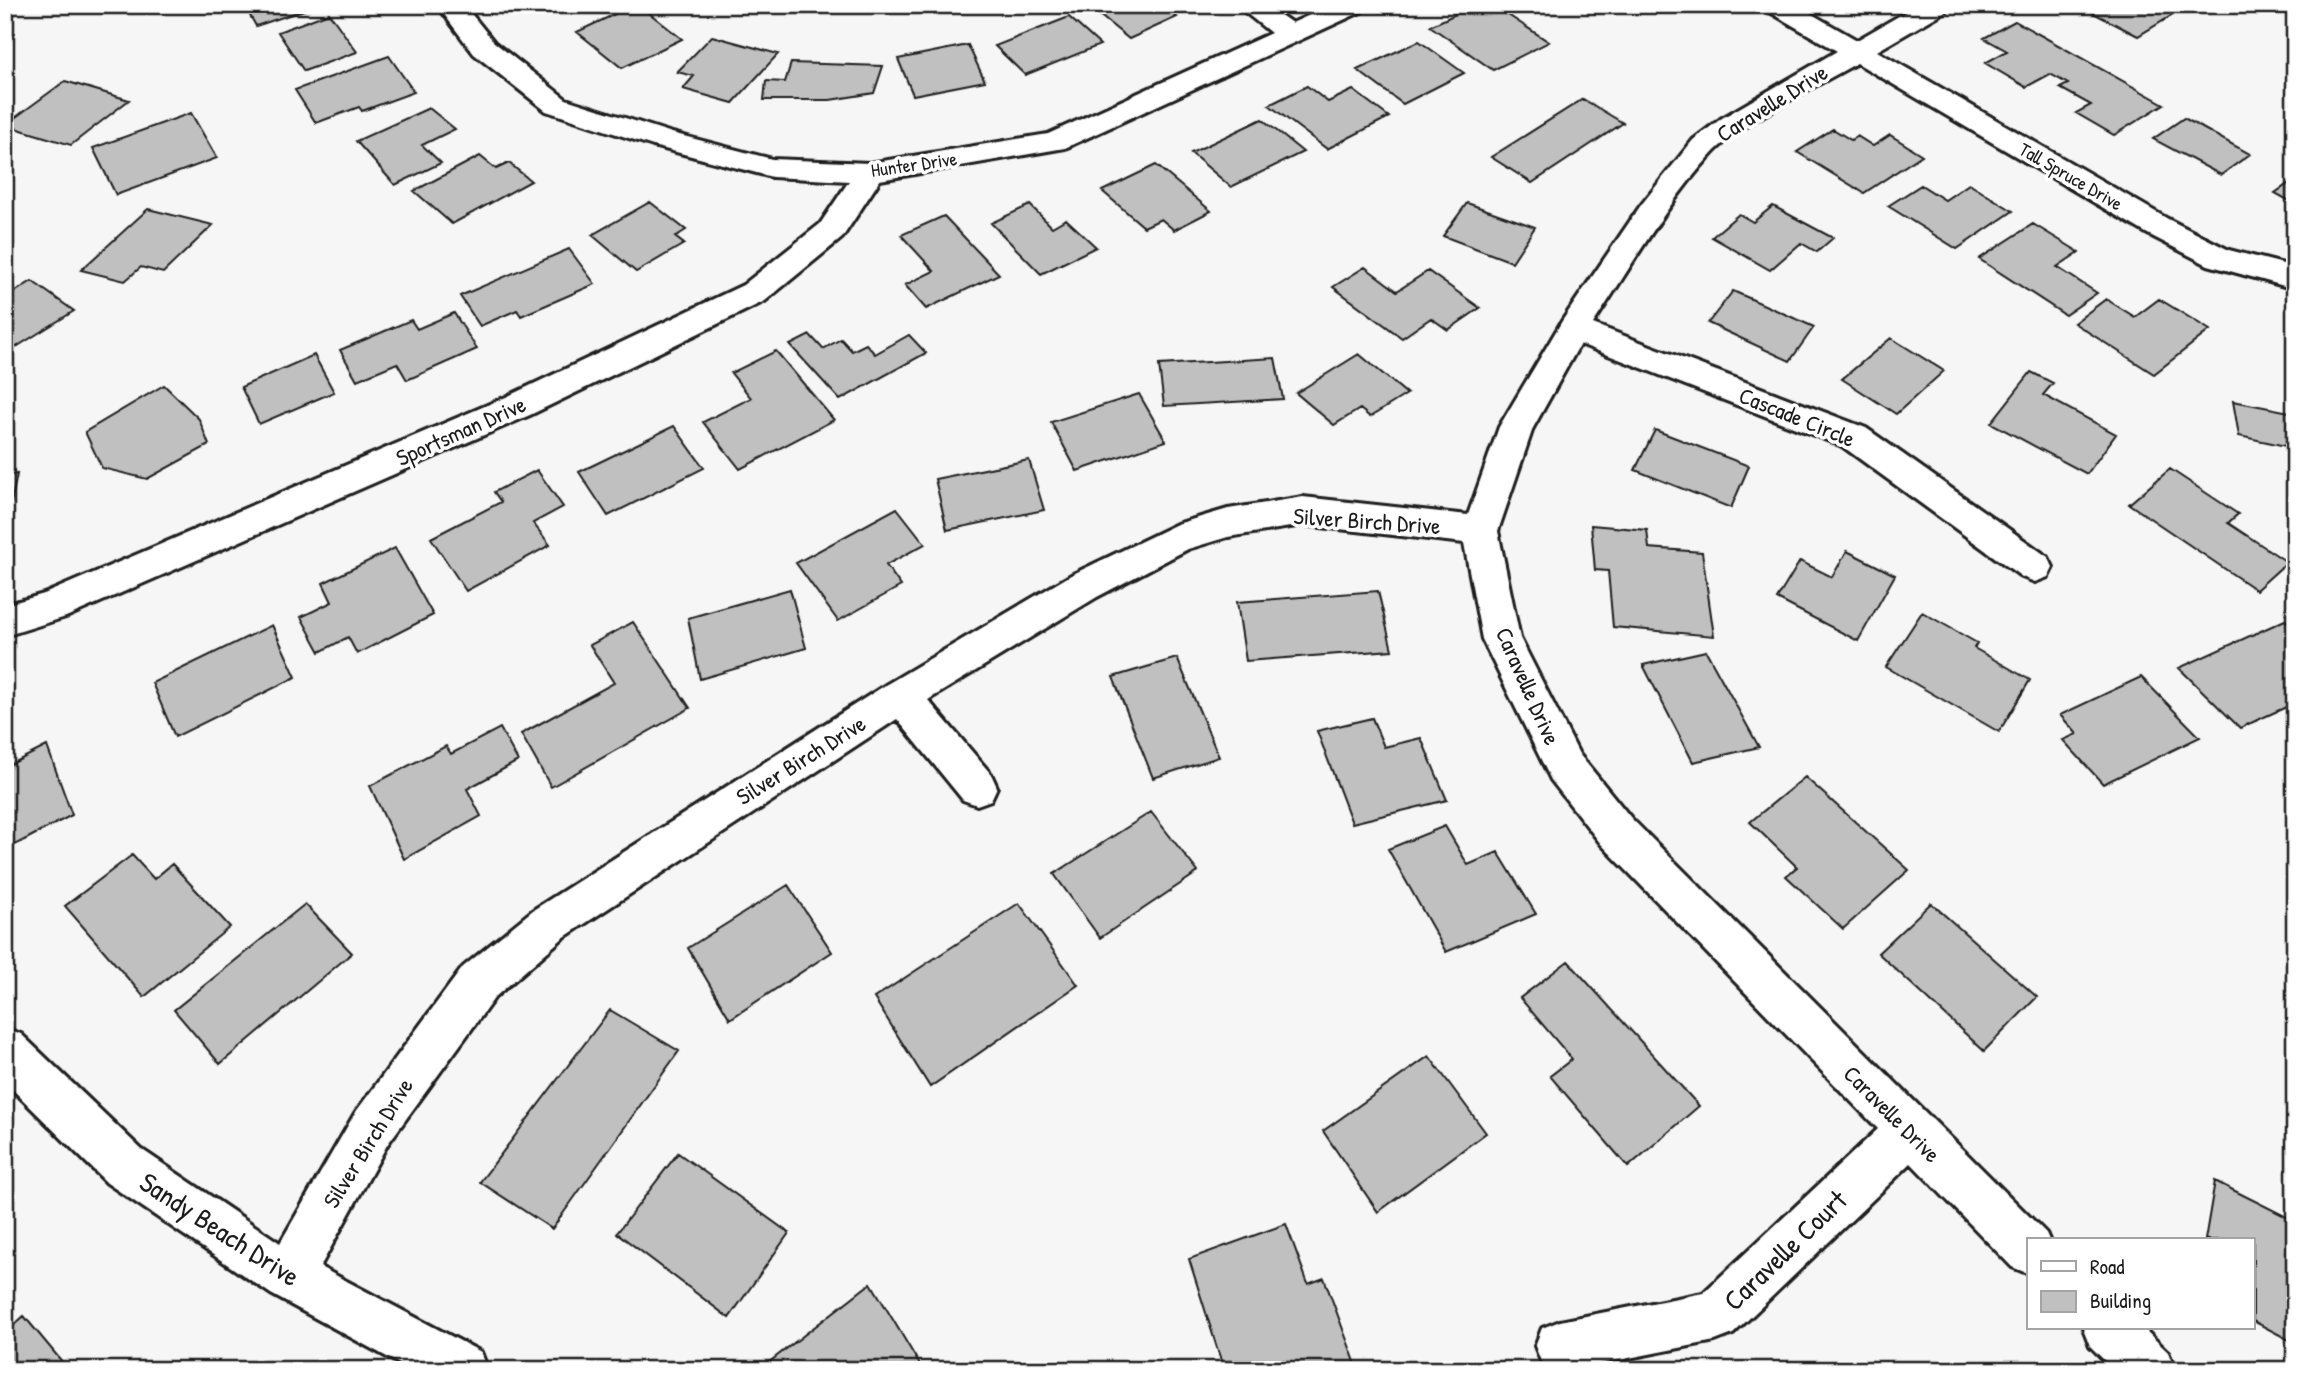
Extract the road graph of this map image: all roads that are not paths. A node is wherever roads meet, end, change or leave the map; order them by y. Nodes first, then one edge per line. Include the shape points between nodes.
1 (450, 5) edge
2 (1250, 5) edge
3 (1354, 5) edge
4 (1777, 5) edge
5 (1937, 5) edge
6 (1288, 33) junction
7 (1856, 52) junction
8 (870, 172) junction
9 (2295, 278) edge
10 (1573, 329) junction
11 (1480, 531) junction
12 (2035, 567) dead end
13 (5, 621) edge
14 (901, 696) junction
15 (977, 787) dead end
16 (5, 1050) edge
17 (1909, 1132) junction
18 (2027, 1248) edge
19 (288, 1277) junction
20 (2110, 1330) edge
21 (1560, 1346) dead end
22 (463, 1370) edge
23 (2150, 1370) edge

1 - 8 street, Hunter Drive via 484,48 556,105 663,140 772,167
2 - 6 street
3 - 6 street, Hunter Drive
4 - 7 street
5 - 7 street, Caravelle Drive
6 - 8 street, Hunter Drive via 1055,142
7 - 9 street, Tall Spruce Drive via 2219,258
7 - 10 street, Caravelle Drive via 1732,124 1703,146
8 - 13 street, Sportsman Drive via 831,231 754,293 518,406 53,606
10 - 11 street, Caravelle Drive via 1516,427
10 - 12 street, Cascade Circle via 1854,437
11 - 14 street, Silver Birch Drive via 1303,511 1227,523 1177,538 1084,586
11 - 17 street, Caravelle Drive via 1501,639 1565,767 1616,831
14 - 15 street
14 - 19 street, Silver Birch Drive via 548,924 479,982 371,1129
16 - 19 street, Sandy Beach Drive via 124,1166
17 - 18 street, Caravelle Drive
17 - 21 street, Caravelle Court via 1715,1316
19 - 22 street, Sandy Beach Drive
20 - 23 street

